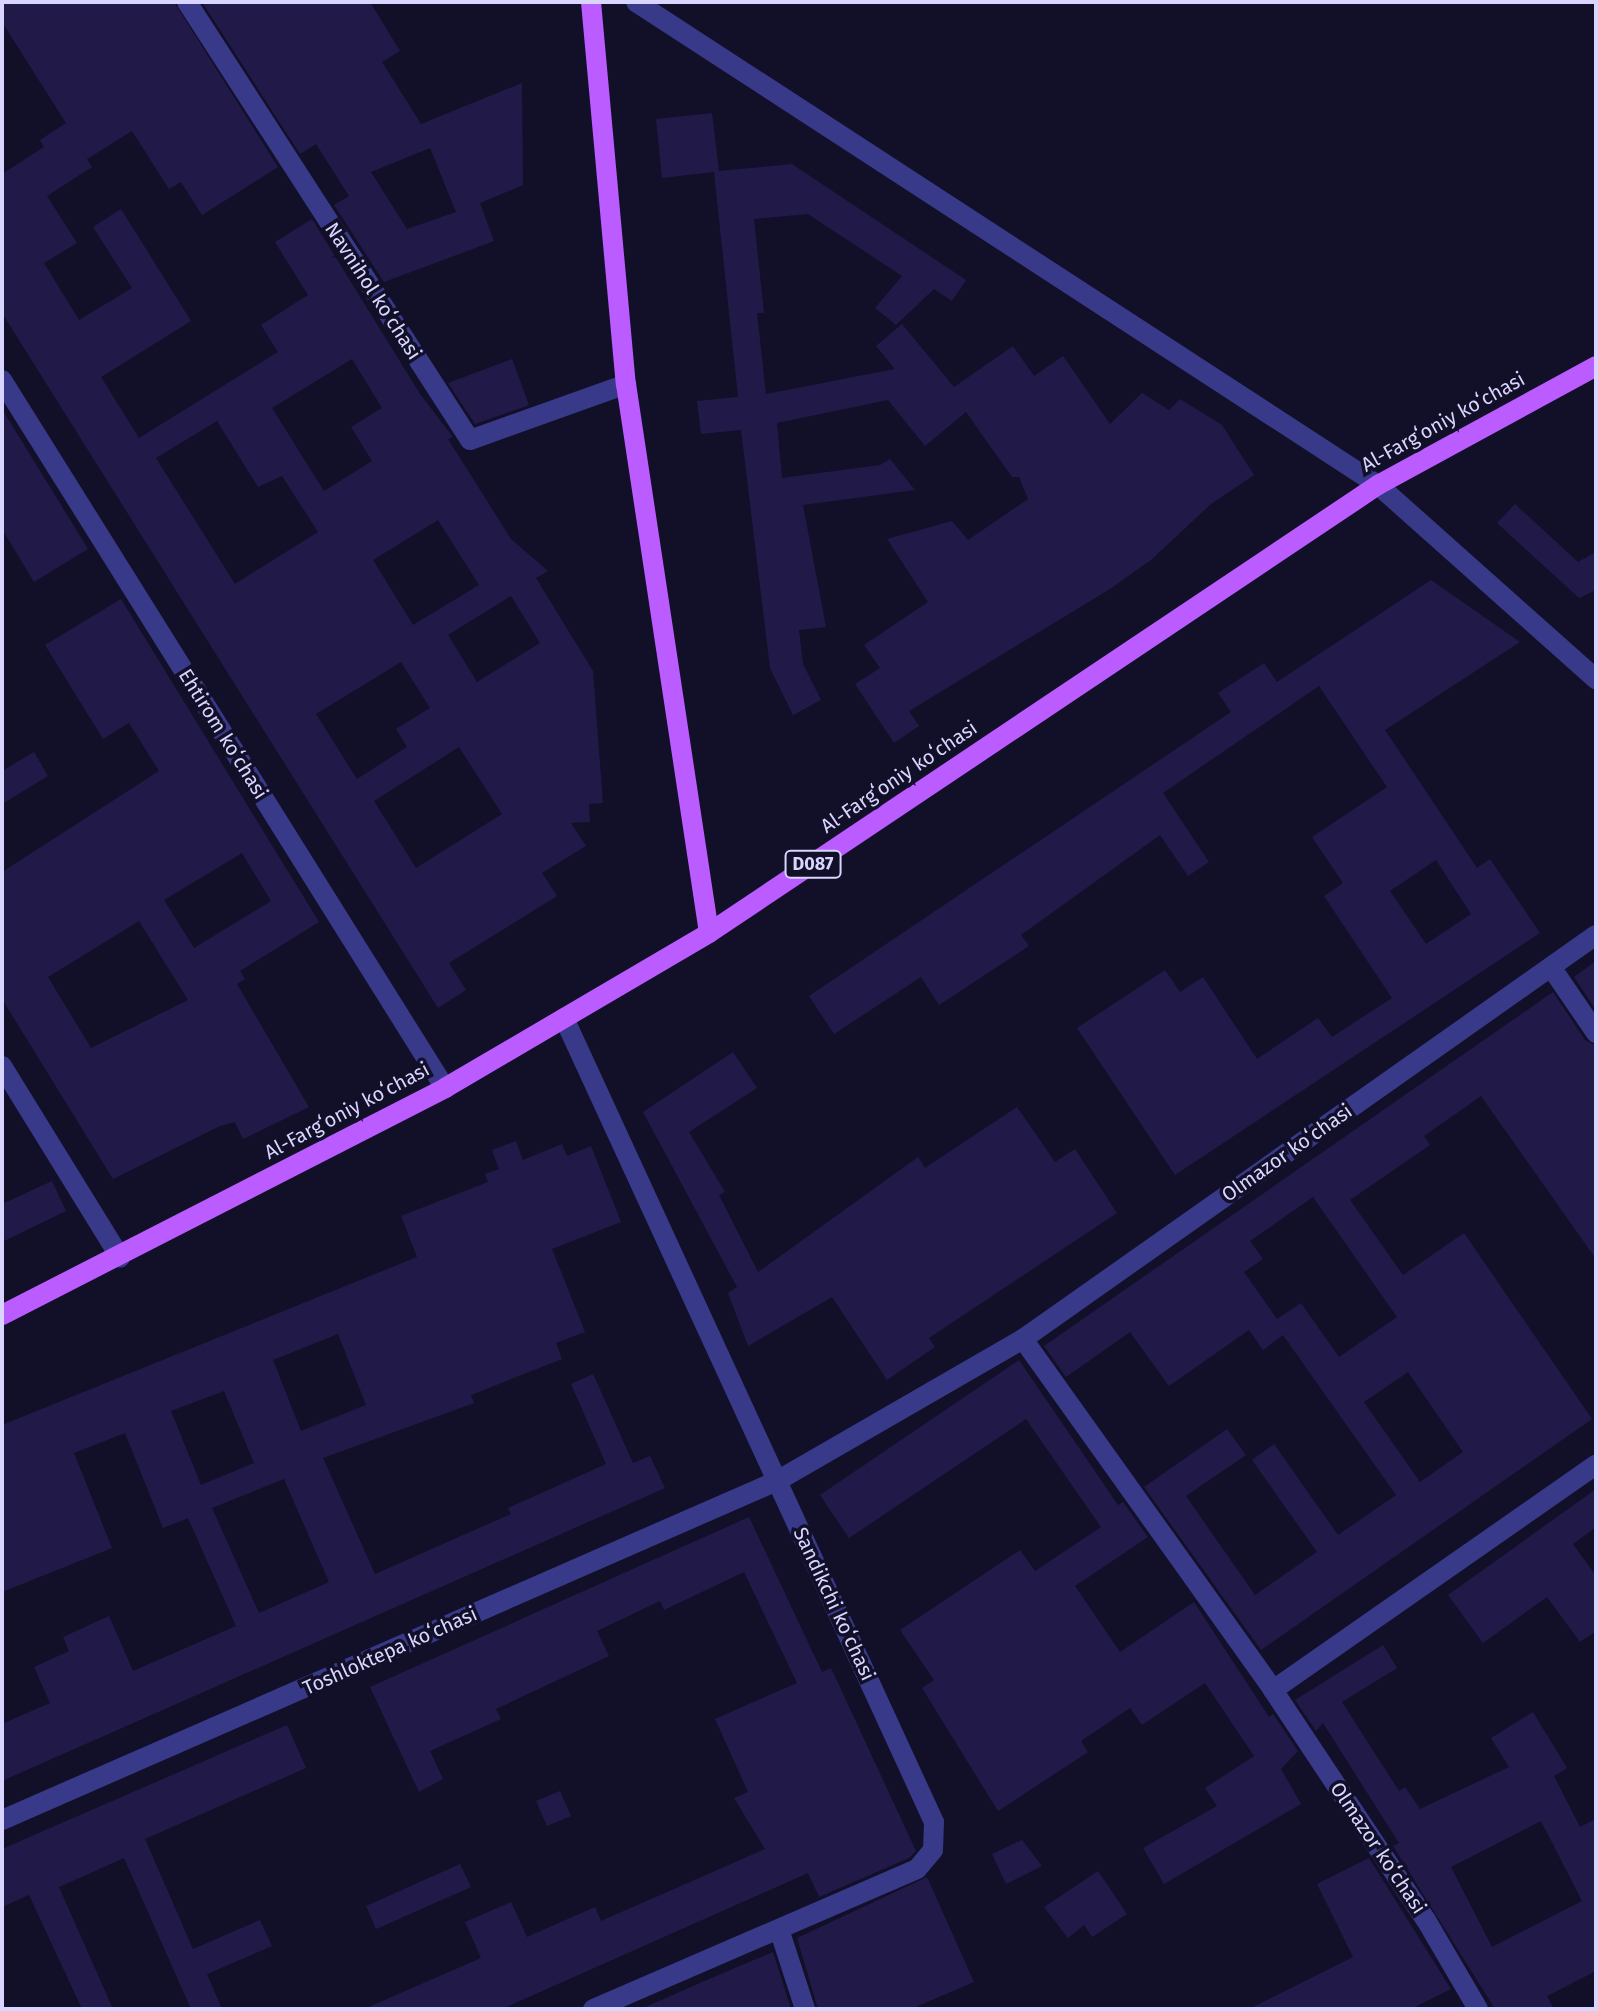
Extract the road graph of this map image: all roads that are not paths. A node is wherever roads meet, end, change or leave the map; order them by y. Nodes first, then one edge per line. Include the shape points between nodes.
1 (187, 2) edge
2 (591, 2) edge
3 (636, 2) edge
4 (1596, 366) edge
5 (2, 380) edge
6 (626, 384) junction
7 (1378, 485) junction
8 (1596, 679) edge
9 (709, 933) junction
10 (1596, 935) edge
11 (1551, 967) junction
12 (564, 1018) junction
13 (1596, 1033) edge
14 (2, 1066) edge
15 (445, 1088) junction
16 (120, 1257) junction
17 (2, 1315) edge
18 (1023, 1339) junction
19 (1596, 1465) edge
20 (777, 1481) junction
21 (1273, 1690) junction
22 (2, 1820) edge
23 (780, 1932) junction
24 (593, 2009) edge
25 (805, 2009) edge
26 (1478, 2009) edge

1 - 6 street, Navnihol koʻchasi via 470,440
2 - 6 main road
3 - 7 street
4 - 7 main road, Al-Fargʻoniy koʻchasi / D087
5 - 15 street, Ehtirom koʻchasi
6 - 9 main road
7 - 8 street
7 - 9 main road, Al-Fargʻoniy koʻchasi / D087
9 - 12 main road, Al-Fargʻoniy koʻchasi / D087
10 - 11 street, Olmazor koʻchasi
11 - 13 street
11 - 18 street, Olmazor koʻchasi
12 - 15 main road, Al-Fargʻoniy koʻchasi / D087
12 - 20 street, Sandikchi koʻchasi
14 - 16 street
15 - 16 main road, Al-Fargʻoniy koʻchasi / D087
16 - 17 main road, Al-Fargʻoniy koʻchasi / D087
18 - 20 street, Olmazor koʻchasi
18 - 21 street, Olmazor koʻchasi
19 - 21 street
20 - 22 street, Toshloktepa koʻchasi
20 - 23 street, Sandikchi koʻchasi via 934,1822 933,1850 917,1869
21 - 26 street, Olmazor koʻchasi via 1426,1920
23 - 24 street, Sandikchi koʻchasi
23 - 25 street

